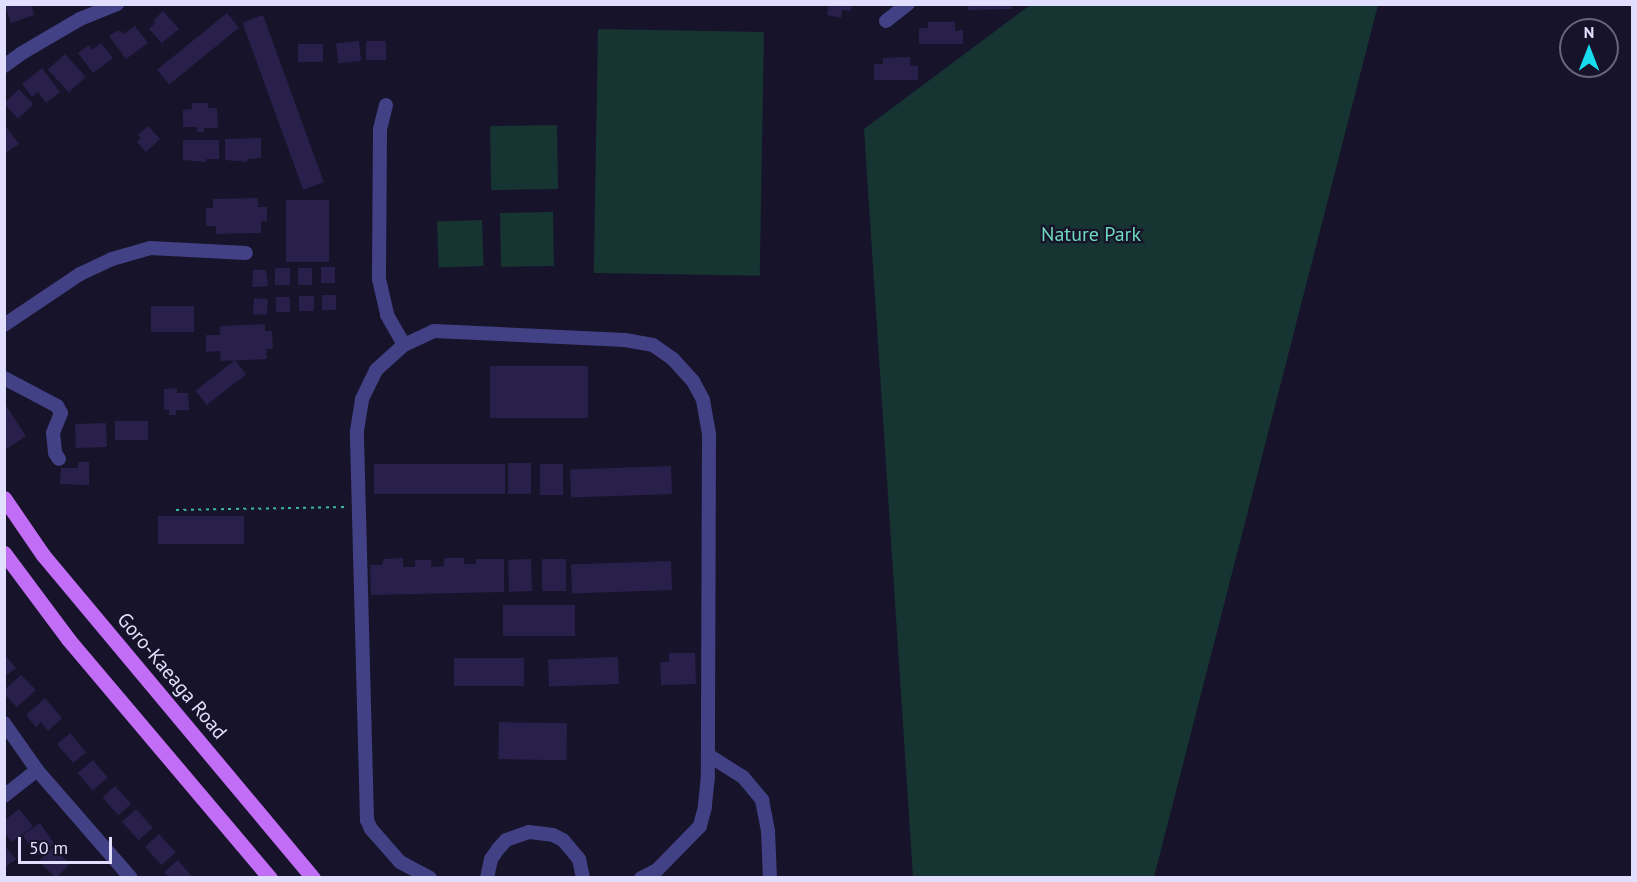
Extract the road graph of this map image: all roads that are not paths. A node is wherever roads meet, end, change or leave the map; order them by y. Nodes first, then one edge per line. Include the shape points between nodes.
1 (117, 4) edge
2 (908, 4) edge
3 (886, 21) dead end
4 (4, 66) edge
5 (386, 105) dead end
6 (246, 253) dead end
7 (4, 326) edge
8 (404, 345) junction
9 (4, 378) edge
10 (59, 459) dead end
11 (4, 498) edge
12 (4, 553) edge
13 (4, 723) edge
14 (708, 755) junction
15 (37, 770) junction
16 (4, 796) edge
17 (129, 877) edge
18 (270, 878) edge
19 (313, 878) edge
20 (430, 878) edge
21 (487, 878) edge
22 (583, 878) edge
23 (641, 878) edge
24 (770, 878) edge

1 - 4 street via 81,19
2 - 3 street
5 - 8 street via 380,138 379,279 387,315
6 - 7 street via 150,248 112,259 81,274
8 - 14 street via 434,331 626,340 653,345 693,381 703,400 709,434
8 - 20 street via 376,370 362,399 357,431 367,820 400,862
9 - 10 street via 57,406 61,413 53,432
11 - 19 main road, Goro-Kaeaga Road via 43,555
12 - 18 main road via 68,639
13 - 15 street
14 - 23 street via 700,826 657,870
14 - 24 street via 743,777 762,800
15 - 16 street
15 - 17 street
21 - 22 street via 491,859 506,840 541,832 563,840 572,849

